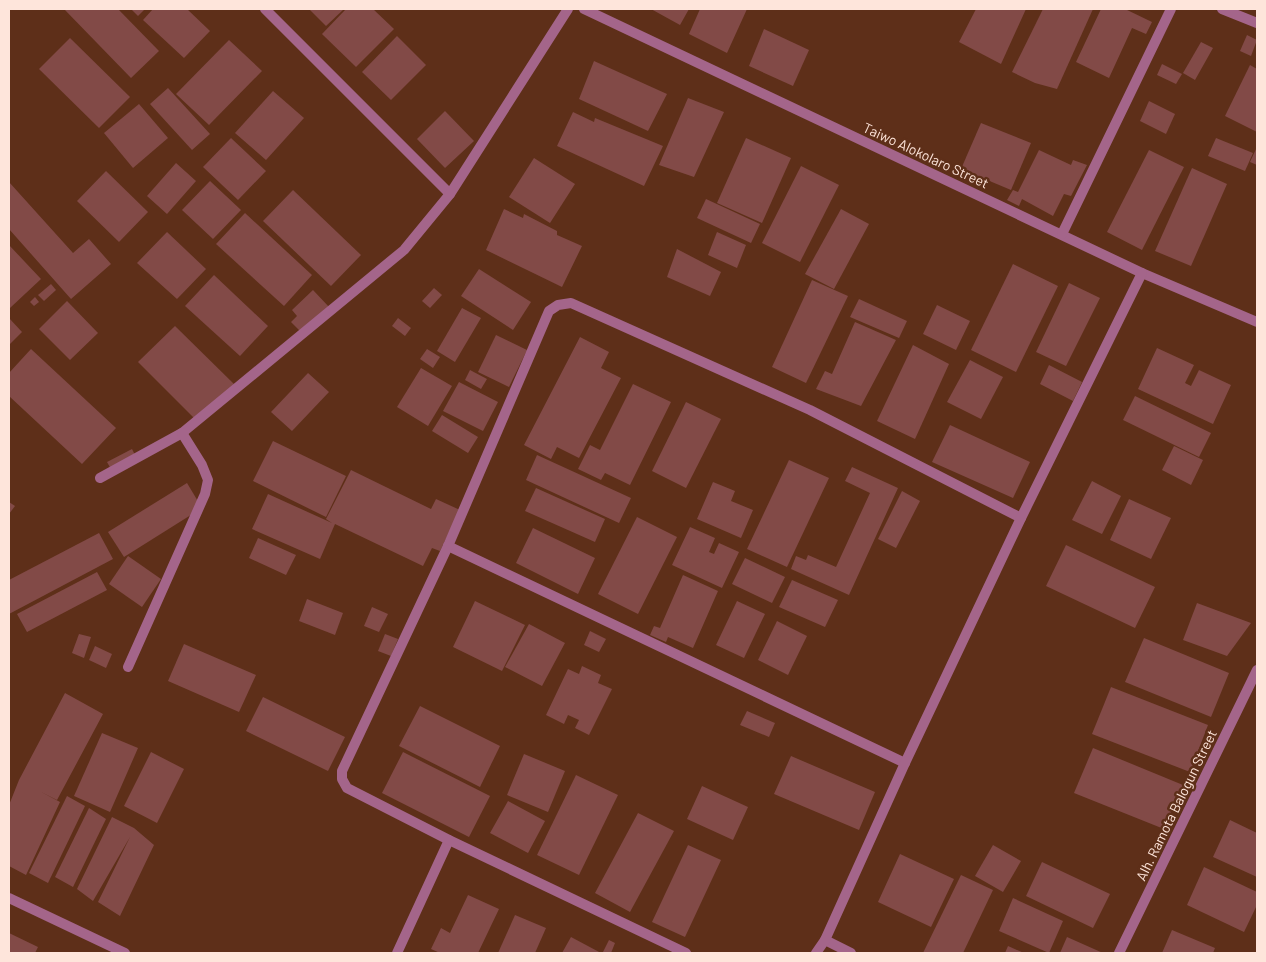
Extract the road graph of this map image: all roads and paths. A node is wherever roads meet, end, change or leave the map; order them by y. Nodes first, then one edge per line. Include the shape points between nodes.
1 (265, 9) edge
2 (568, 9) edge
3 (584, 9) edge
4 (1171, 9) edge
5 (1222, 9) edge
6 (1257, 23) edge
7 (450, 194) junction
8 (1062, 234) junction
9 (1142, 272) junction
10 (1257, 322) edge
11 (182, 433) junction
12 (100, 478) dead end
13 (1021, 518) junction
14 (448, 546) junction
15 (128, 668) dead end
16 (1257, 670) edge
17 (905, 763) junction
18 (449, 840) junction
19 (9, 898) edge
20 (825, 940) junction
21 (125, 953) edge
22 (397, 953) edge
23 (686, 953) edge
24 (816, 953) edge
25 (851, 953) edge
26 (1119, 953) edge

1 - 7 street
2 - 7 street
3 - 8 street, Taiwo Alokolaro Street
4 - 8 street
5 - 6 street
7 - 11 street via 404,250
8 - 9 street, Taiwo Alokolaro Street
9 - 10 street, Taiwo Alokolaro Street
9 - 13 street
11 - 12 street
11 - 15 street via 208,480 205,494
13 - 14 street via 810,410 571,303 558,305 549,311
13 - 17 street
14 - 17 street
14 - 18 street via 342,771 342,779 347,788
16 - 26 street, Alh. Ramota Balogun Street
17 - 20 street
18 - 22 street
18 - 23 street
19 - 21 street
20 - 24 street
20 - 25 street

